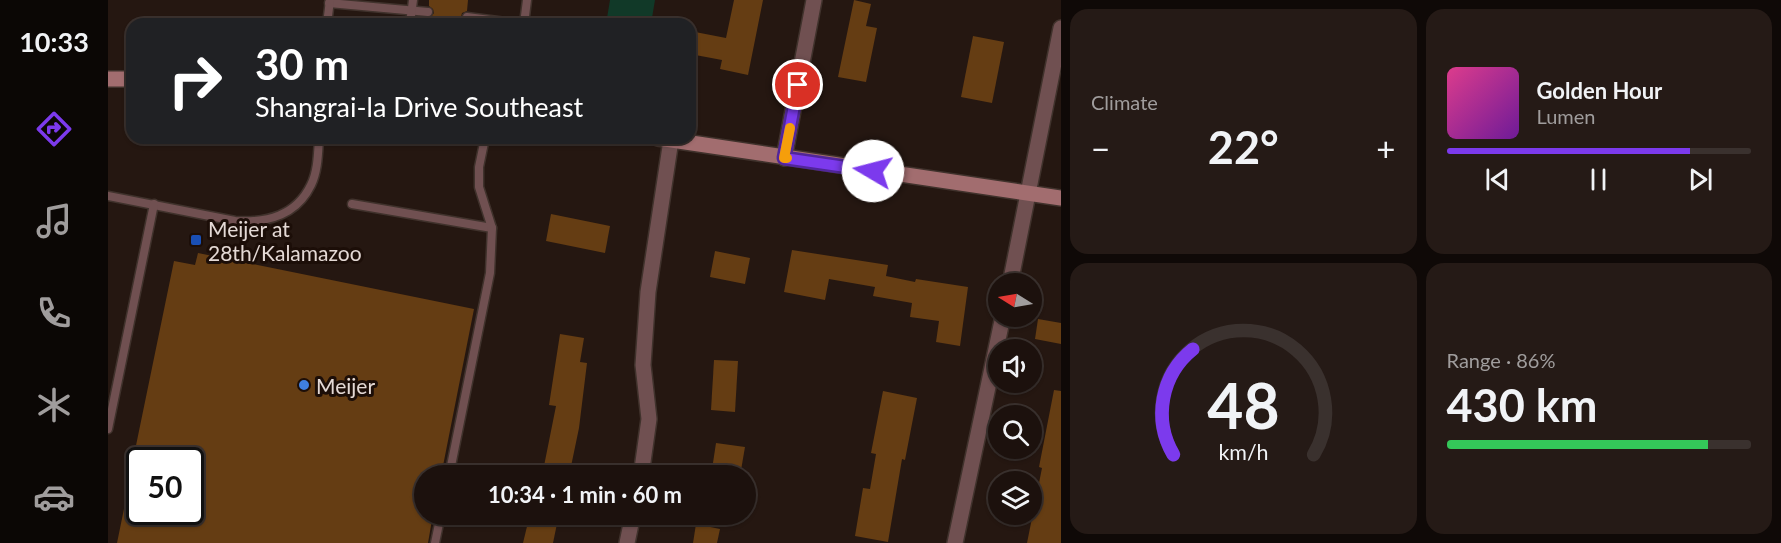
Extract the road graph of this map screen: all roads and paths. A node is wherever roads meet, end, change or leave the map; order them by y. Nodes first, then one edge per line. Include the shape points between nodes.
1 (413, 0) edge
2 (527, 0) edge
3 (814, 0) edge
4 (329, 1) edge
5 (412, 10) junction
6 (428, 12) dead end
7 (466, 17) dead end
8 (328, 18) edge
9 (411, 18) edge
10 (474, 18) edge
11 (524, 18) edge
12 (1061, 28) edge
13 (108, 79) edge
14 (126, 79) edge
15 (319, 144) edge
16 (484, 144) edge
17 (664, 144) edge
18 (696, 144) edge
19 (784, 158) junction
20 (1029, 194) junction
21 (108, 196) edge
22 (1061, 198) edge
23 (154, 204) junction
24 (352, 204) dead end
25 (492, 228) junction
26 (1012, 273) edge
27 (1001, 327) edge
28 (108, 429) edge
29 (451, 465) edge
30 (643, 465) edge
31 (439, 525) edge
32 (631, 525) edge
33 (435, 543) edge
34 (627, 543) edge
35 (955, 543) edge

1 - 5 lane
2 - 11 lane
3 - 19 street
4 - 5 lane
4 - 8 lane
5 - 6 lane
5 - 9 lane
7 - 10 lane
12 - 20 street
13 - 14 main road
15 - 23 lane via 312,184 302,199 271,220 235,221
16 - 25 lane via 479,188
17 - 30 street via 643,365 649,419
18 - 19 main road
19 - 20 main road
20 - 22 main road
20 - 26 street
21 - 23 lane
23 - 28 lane
24 - 25 lane
25 - 29 lane via 490,273
27 - 35 street
31 - 33 lane
32 - 34 street

